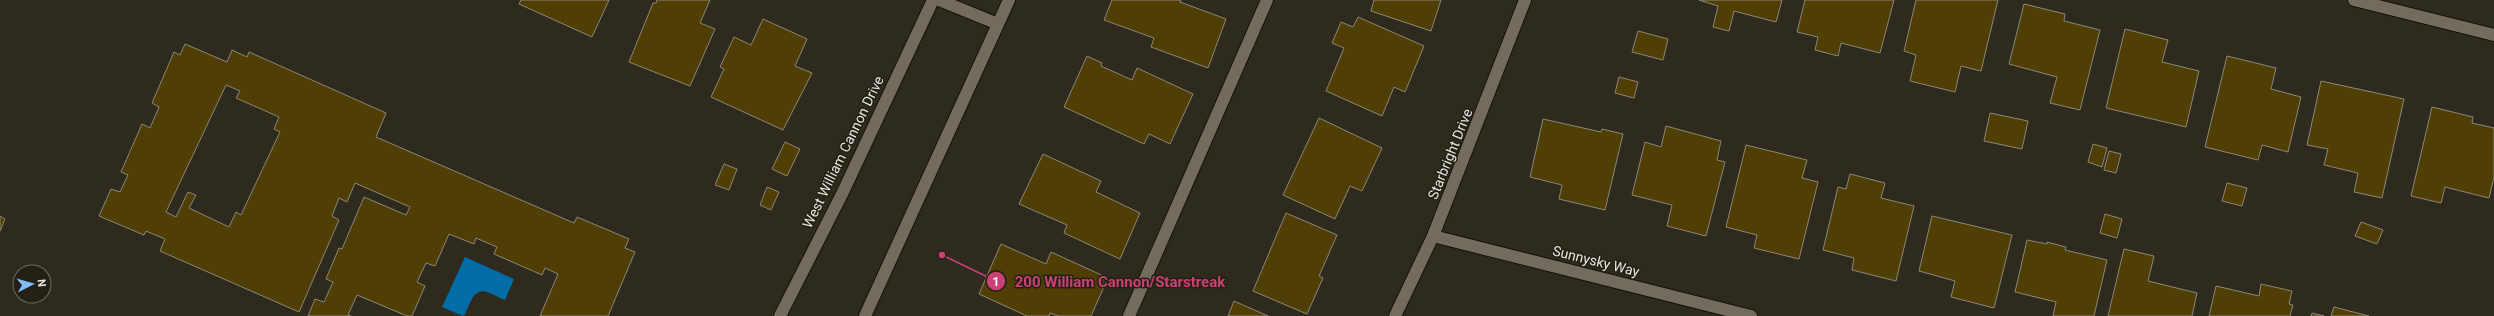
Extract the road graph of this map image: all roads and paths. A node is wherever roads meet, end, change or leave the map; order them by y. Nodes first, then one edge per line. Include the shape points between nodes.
1 (933, 0) edge
2 (939, 0) edge
3 (1009, 0) edge
4 (1267, 0) edge
5 (1525, 0) edge
6 (2354, 0) edge
7 (998, 24) junction
8 (2494, 35) edge
9 (1433, 236) junction
10 (780, 316) edge
11 (865, 316) edge
12 (1129, 316) edge
13 (1395, 316) edge
14 (1751, 316) edge

1 - 10 street, West William Cannon Drive via 843,192
2 - 7 street
3 - 7 street
4 - 12 street
5 - 9 street, Starbright Drive
6 - 8 street
7 - 11 street
9 - 13 street, Starbright Drive
9 - 14 street, Sunnysky Way

